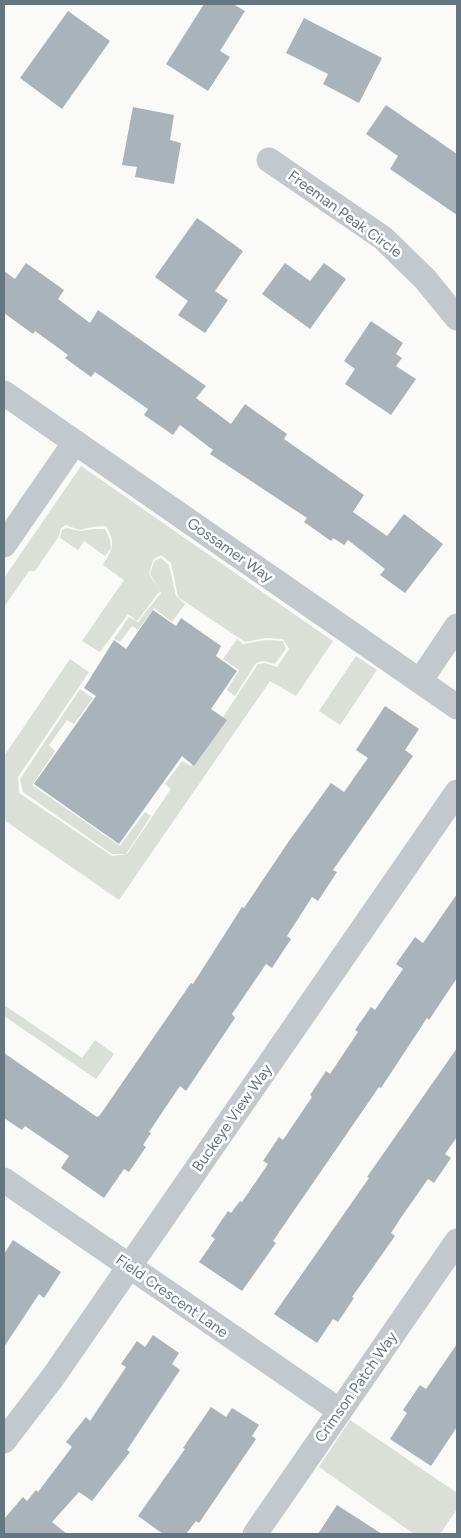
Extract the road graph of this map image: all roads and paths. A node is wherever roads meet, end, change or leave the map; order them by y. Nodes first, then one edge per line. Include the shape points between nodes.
1 (269, 160) dead end
2 (457, 318) edge
3 (4, 393) edge
4 (75, 442) junction
5 (4, 545) edge
6 (457, 626) edge
7 (420, 681) junction
8 (457, 706) edge
9 (457, 792) edge
10 (4, 1180) edge
11 (457, 1241) edge
12 (129, 1267) junction
13 (340, 1411) junction
14 (4, 1441) edge
15 (255, 1534) edge

1 - 2 street, Freeman Peak Circle via 383,238 425,279
3 - 4 street, Gossamer Way
4 - 5 street
4 - 7 street, Gossamer Way
6 - 7 street
7 - 8 street, Gossamer Way
9 - 12 street, Buckeye View Way
10 - 12 street, Field Crescent Lane
11 - 13 street, Crimson Patch Way
12 - 13 street, Field Crescent Lane
12 - 14 street, Buckeye View Way
13 - 15 street, Crimson Patch Way

